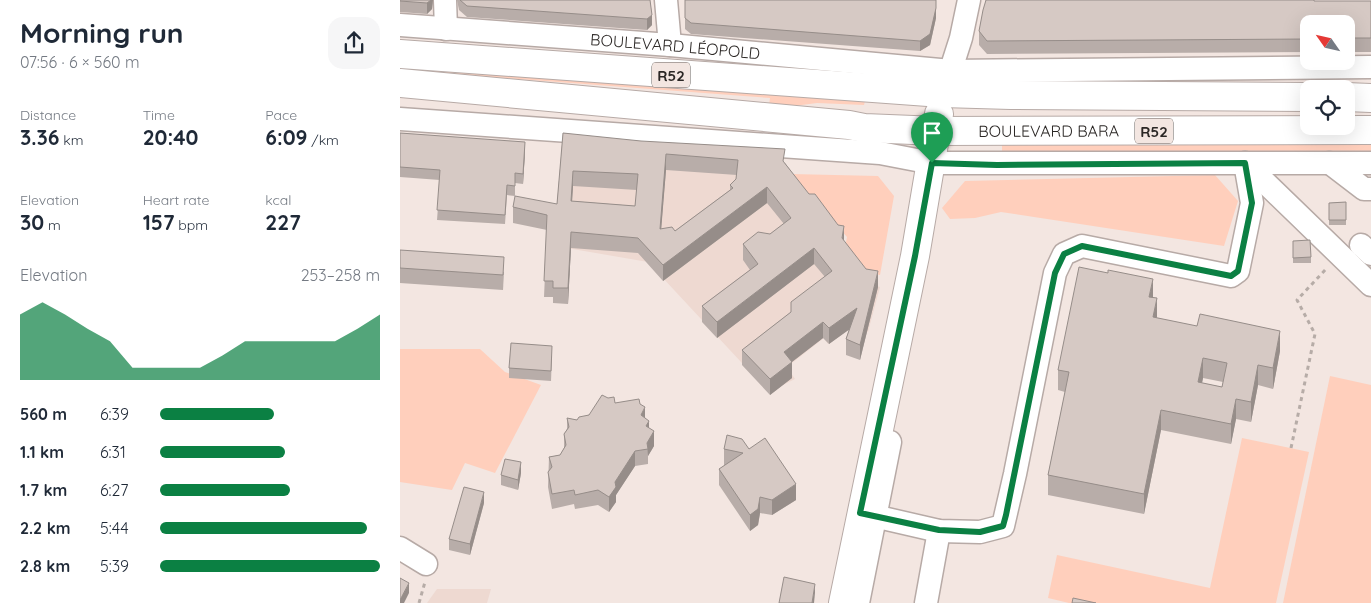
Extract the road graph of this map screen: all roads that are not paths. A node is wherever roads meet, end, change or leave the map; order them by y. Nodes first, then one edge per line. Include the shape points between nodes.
1 (445, 0) edge
2 (666, 0) edge
3 (969, 0) edge
4 (400, 25) edge
5 (446, 29) junction
6 (670, 45) junction
7 (400, 54) edge
8 (1371, 67) edge
9 (400, 83) edge
10 (1300, 97) edge
11 (1355, 97) edge
12 (1371, 98) edge
13 (943, 102) junction
14 (400, 119) edge
15 (1371, 130) edge
16 (932, 163) junction
17 (1245, 163) junction
18 (1330, 163) junction
19 (1371, 163) edge
20 (1371, 189) edge
21 (1371, 285) edge
22 (868, 515) junction
23 (939, 530) junction
24 (400, 548) edge
25 (426, 564) dead end
26 (843, 603) edge
27 (858, 603) edge
28 (926, 603) edge

1 - 5 street
2 - 6 street
3 - 13 street
4 - 5 street, BOULEVARD LÉOPOLD
5 - 6 street, BOULEVARD LÉOPOLD
6 - 13 street, BOULEVARD LÉOPOLD
7 - 13 main road, BOULEVARD LÉOPOLD / R52
8 - 13 street
9 - 13 main road, R52 via 864,128
10 - 13 main road, R52 via 1256,96 1217,110 1142,116
11 - 12 main road
13 - 15 main road, BOULEVARD BARA / R52
13 - 16 main road
14 - 16 street via 880,153
16 - 17 street, BOULEVARD BARA
16 - 22 main road
17 - 18 street, BOULEVARD BARA
17 - 21 street
17 - 23 street via 1252,203 1238,271 1231,276 1082,246 1064,254 1055,273 1003,526 980,532
18 - 19 street, BOULEVARD BARA
18 - 20 street via 1364,189
22 - 23 street
22 - 26 main road
22 - 27 street
23 - 28 street
24 - 25 street

